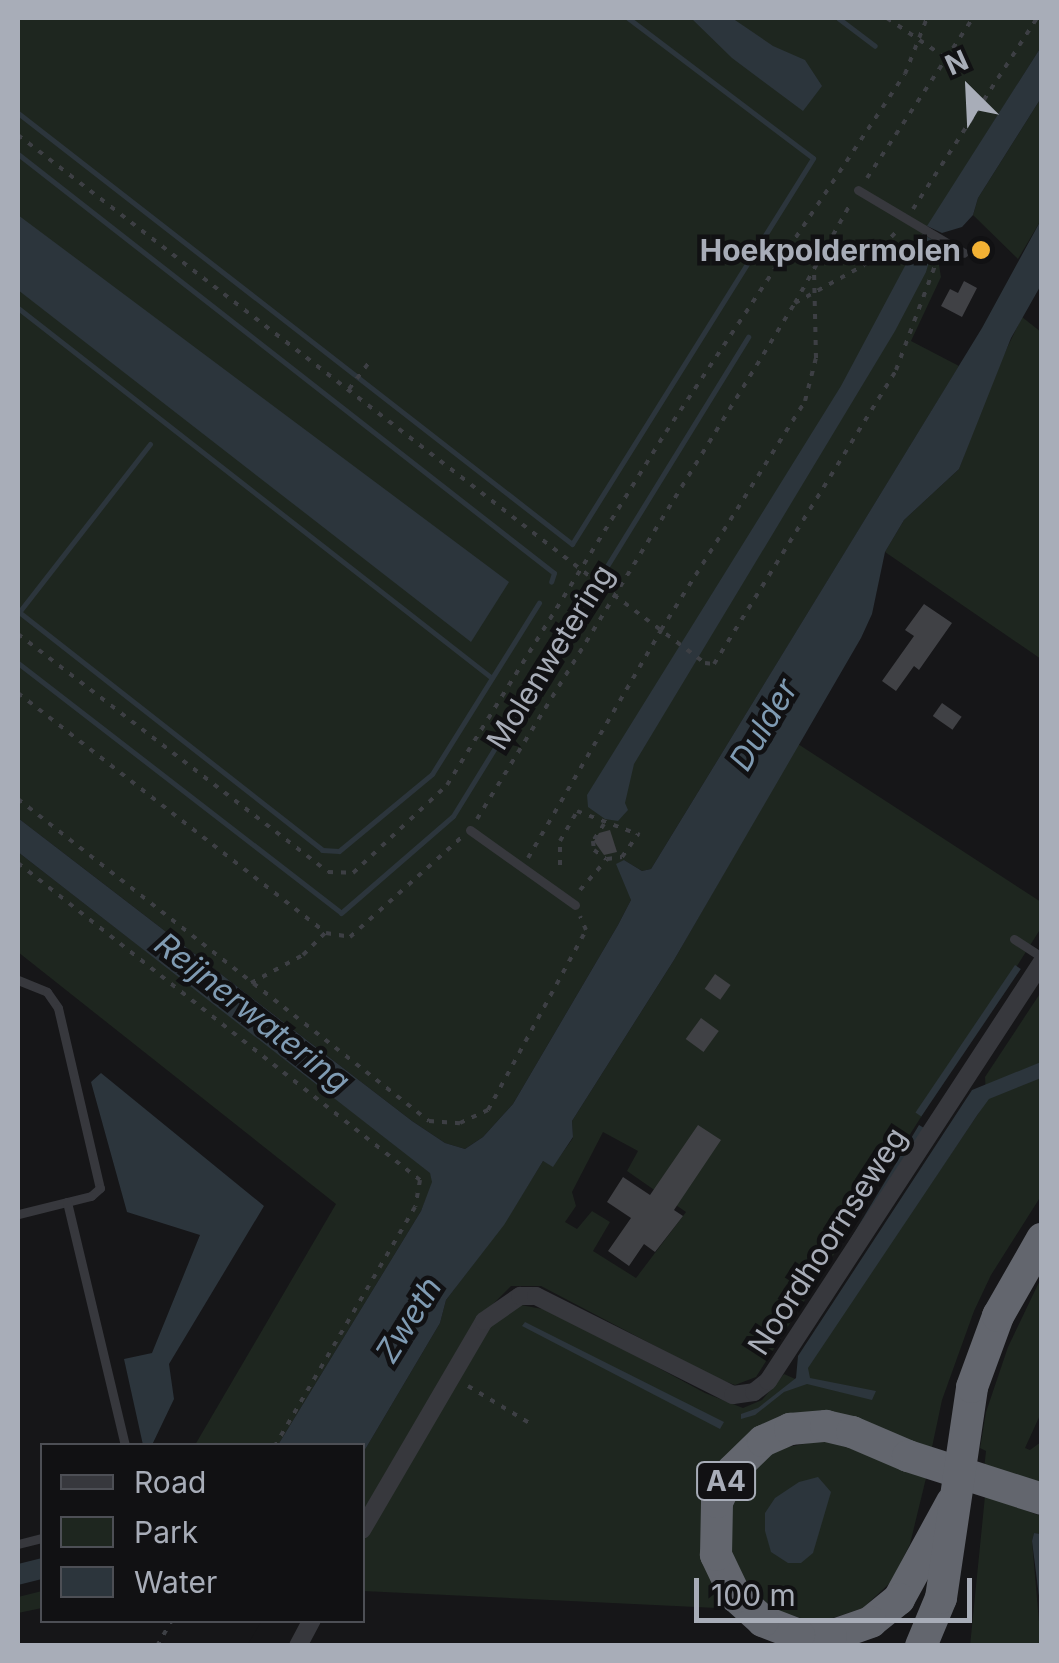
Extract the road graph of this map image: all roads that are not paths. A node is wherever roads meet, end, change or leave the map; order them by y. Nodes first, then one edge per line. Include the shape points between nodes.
1 (858, 190) road end
2 (964, 253) dead end
3 (470, 830) road end
4 (573, 903) road end
5 (1014, 939) dead end
6 (1042, 960) edge
7 (18, 980) edge
8 (67, 1202) junction
9 (18, 1214) edge
10 (1042, 1239) edge
11 (124, 1443) edge
12 (1042, 1499) edge
13 (952, 1502) junction
14 (365, 1525) edge
15 (941, 1598) junction
16 (310, 1623) edge
17 (298, 1646) edge
18 (922, 1646) edge
19 (954, 1646) edge

1 - 2 lane
3 - 4 lane
5 - 6 lane
6 - 14 street, Noordhoornseweg via 768,1381 754,1392 733,1395 536,1296 510,1300 484,1321
7 - 8 lane via 47,992 58,1008 100,1182 91,1196
8 - 9 lane
8 - 11 lane
10 - 13 highway, A4 via 989,1338 972,1386
12 - 13 highway, A4 via 852,1432 790,1428 732,1470 717,1502 716,1555 736,1598 763,1621 799,1636 841,1634 899,1600
13 - 15 highway, A4
15 - 18 highway, A4
15 - 19 highway, A4
16 - 17 street

